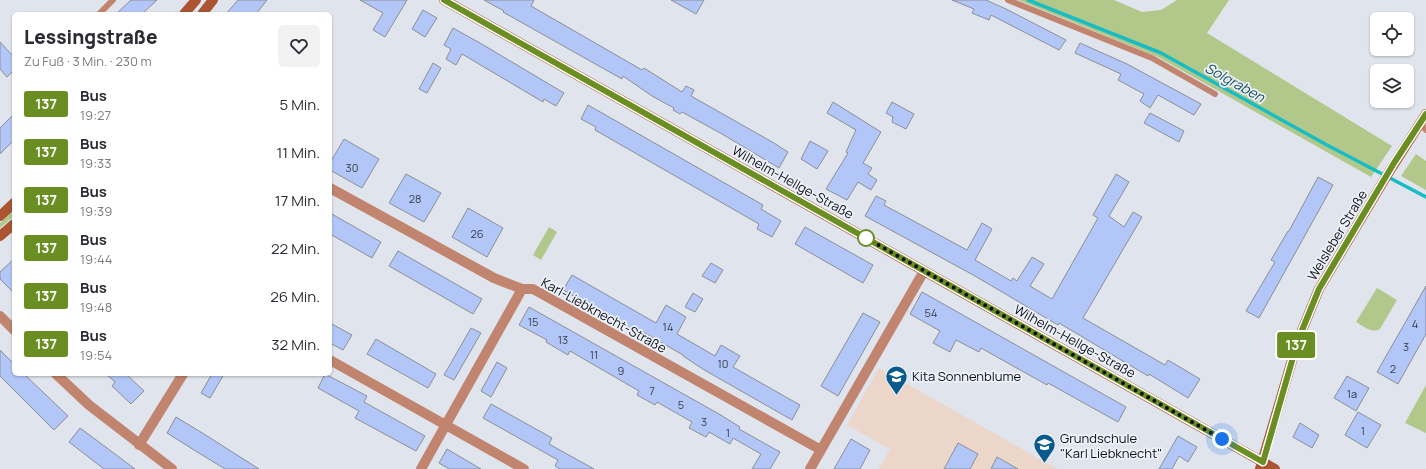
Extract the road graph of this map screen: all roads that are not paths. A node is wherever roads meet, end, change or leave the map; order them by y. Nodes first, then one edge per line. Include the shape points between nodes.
1 (113, 0) edge
2 (213, 0) edge
3 (444, 0) edge
4 (1008, 0) edge
5 (193, 1) edge
6 (101, 12) edge
7 (185, 12) edge
8 (204, 12) edge
9 (1215, 94) dead end
10 (1426, 114) edge
11 (1423, 127) edge
12 (332, 189) edge
13 (12, 205) edge
14 (0, 216) edge
15 (12, 226) edge
16 (0, 236) edge
17 (924, 270) junction
18 (522, 289) junction
19 (0, 316) edge
20 (12, 328) edge
21 (332, 361) edge
22 (58, 376) edge
23 (182, 376) edge
24 (446, 425) junction
25 (139, 445) junction
26 (821, 450) junction
27 (1261, 466) edge
28 (172, 469) edge
29 (421, 469) edge
30 (524, 469) edge
31 (810, 469) edge
32 (1275, 469) edge

1 - 6 lane
2 - 8 main road
3 - 17 main road, Wilhelm-Hellge-Straße
4 - 9 lane via 1152,58
5 - 7 main road
5 - 8 street
10 - 11 main road, Welsleber Straße
11 - 27 main road, Welsleber Straße via 1382,183 1316,297 1298,340
12 - 18 street, Karl-Liebknecht-Straße via 494,278
13 - 14 main road
15 - 16 main road
17 - 26 street
17 - 27 main road, Wilhelm-Hellge-Straße
18 - 24 street
18 - 26 street, Karl-Liebknecht-Straße via 533,289
19 - 20 street
21 - 24 street
22 - 25 street via 89,405
23 - 25 street
24 - 29 street
24 - 30 street
25 - 28 street
26 - 31 street
27 - 32 main road, Wilhelm-Hellge-Straße

